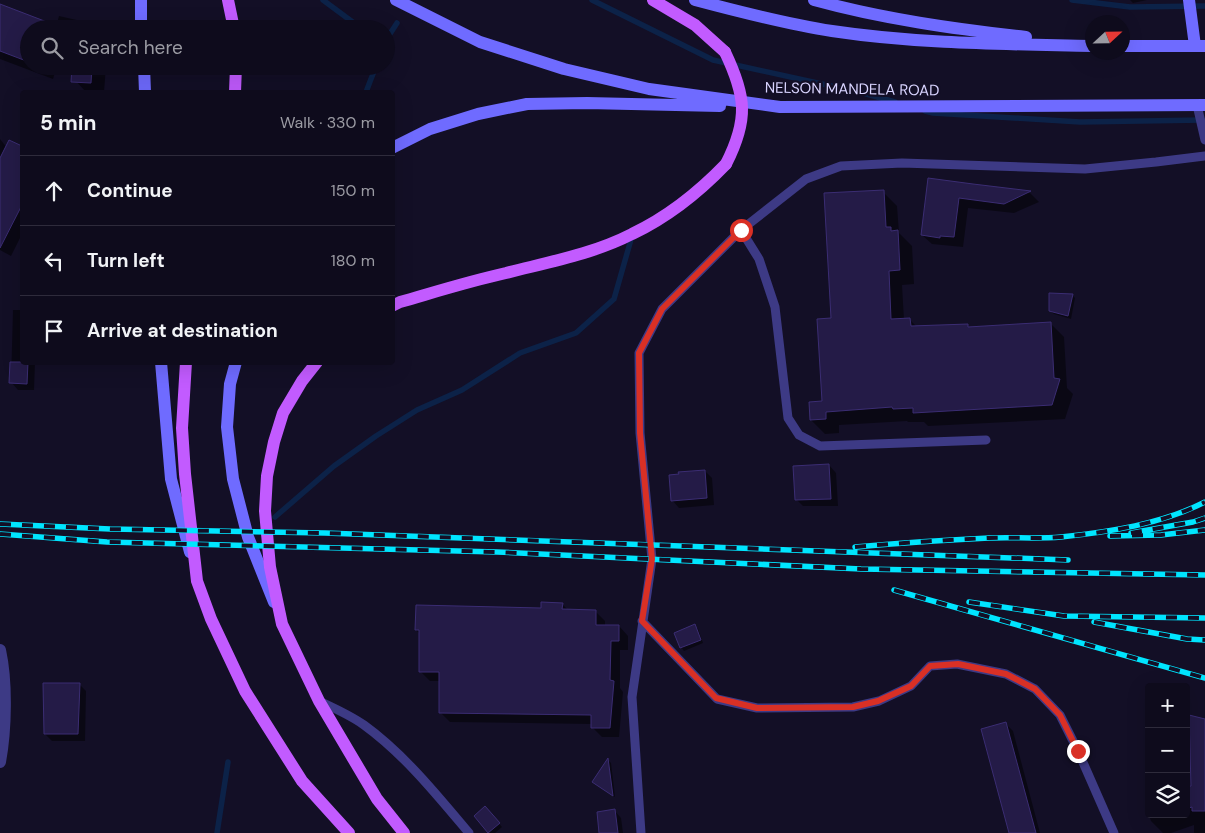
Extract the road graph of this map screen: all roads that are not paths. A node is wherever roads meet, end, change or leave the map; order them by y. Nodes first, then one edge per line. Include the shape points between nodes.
1 (142, 0) edge
2 (228, 0) edge
3 (396, 0) edge
4 (653, 0) edge
5 (695, 0) edge
6 (814, 0) edge
7 (1189, 0) edge
8 (141, 20) edge
9 (232, 20) edge
10 (1085, 44) edge
11 (1085, 45) edge
12 (1130, 46) edge
13 (1200, 46) edge
14 (144, 75) edge
15 (236, 75) edge
16 (145, 90) edge
17 (235, 90) edge
18 (1201, 105) edge
19 (780, 107) junction
20 (1205, 140) edge
21 (395, 146) edge
22 (1205, 156) edge
23 (741, 230) junction
24 (395, 304) edge
25 (161, 365) edge
26 (186, 365) edge
27 (235, 365) edge
28 (314, 365) edge
29 (986, 440) dead end
30 (197, 581) junction
31 (642, 621) junction
32 (282, 624) junction
33 (0, 650) edge
34 (319, 700) junction
35 (0, 762) edge
36 (349, 833) edge
37 (404, 833) edge
38 (469, 833) edge
39 (641, 833) edge
40 (1114, 833) edge

1 - 8 main road
2 - 9 main road
3 - 19 main road, NELSON MANDELA ROAD via 480,42 564,68 649,89
4 - 24 main road, bridge via 695,25 725,52 738,79 742,123 726,164 674,210 632,234 586,253 465,282
5 - 11 main road via 831,31 945,43
6 - 10 main road via 965,30
7 - 13 main road
12 - 13 main road
14 - 16 main road
15 - 17 main road
18 - 19 main road, NELSON MANDELA ROAD
18 - 20 lane
19 - 21 main road via 527,104 478,114 430,129
22 - 23 lane via 1085,169 902,163 841,166 806,179
23 - 29 lane via 759,259 775,307 788,418 799,434 820,446
23 - 31 lane via 662,309 639,353 640,433 652,559
25 - 30 main road via 171,479
26 - 30 main road via 182,428
27 - 32 main road via 230,384 227,427 233,479 248,537
28 - 32 main road via 283,413 267,476 265,510 269,558
30 - 36 main road via 245,691 302,781
31 - 39 lane via 632,697
31 - 40 lane via 716,698 757,708 853,707 878,701 911,686 930,666 958,664 1006,674 1035,689 1060,715
32 - 34 main road
33 - 35 street via 4,666 4,741
34 - 37 main road via 377,799
34 - 38 lane via 362,724 388,744 434,790

